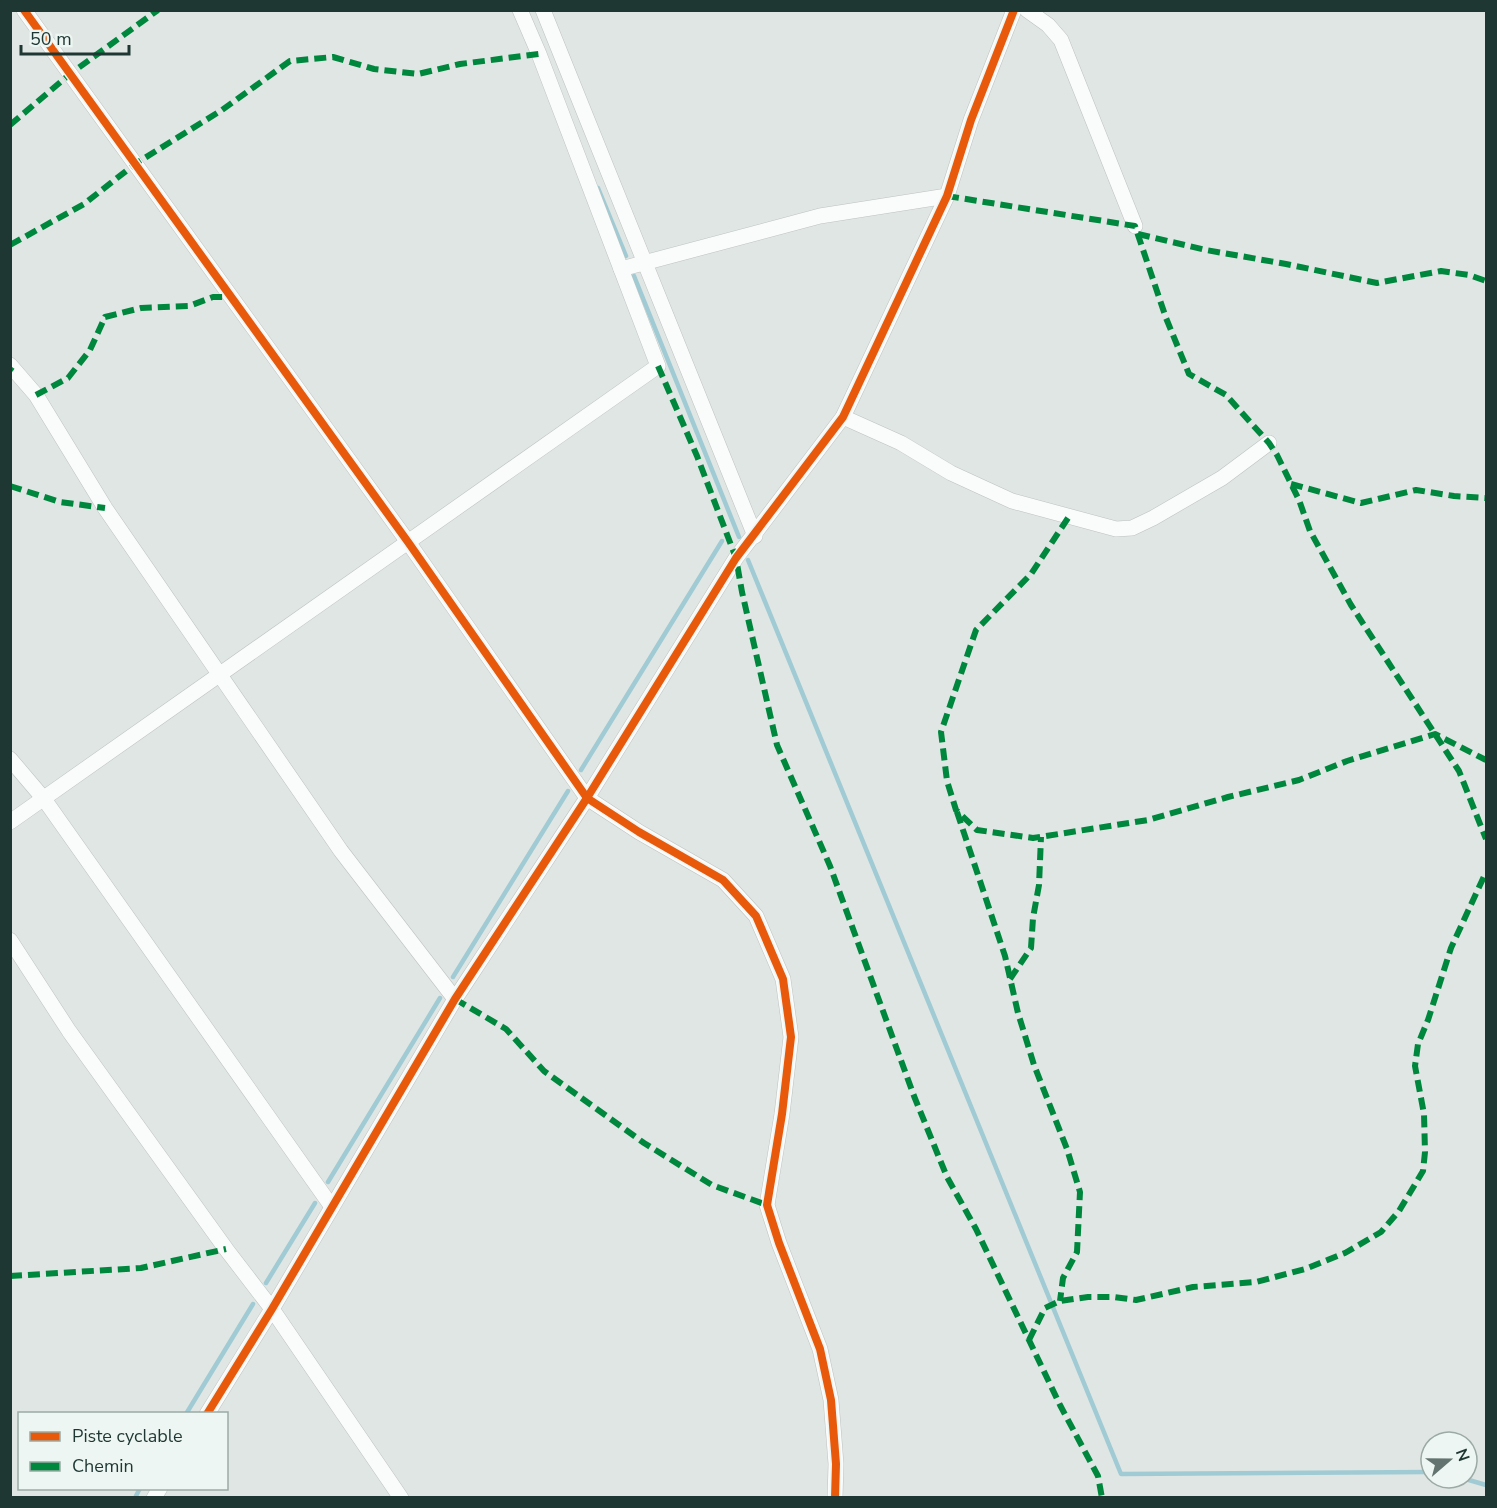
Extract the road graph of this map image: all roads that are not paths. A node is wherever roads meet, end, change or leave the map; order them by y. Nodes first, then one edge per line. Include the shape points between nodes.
1 (24, 10) edge
2 (520, 10) edge
3 (543, 10) edge
4 (1014, 10) edge
5 (1027, 10) edge
6 (948, 196) junction
7 (1135, 226) dead end
8 (645, 262) junction
9 (621, 270) junction
10 (10, 365) edge
11 (843, 417) junction
12 (1269, 443) dead end
13 (755, 536) junction
14 (408, 542) junction
15 (220, 675) junction
16 (10, 759) edge
17 (587, 798) junction
18 (44, 799) junction
19 (10, 822) edge
20 (10, 940) edge
21 (455, 999) junction
22 (332, 1207) junction
23 (272, 1309) junction
24 (208, 1412) edge
25 (401, 1497) edge
26 (835, 1497) edge

1 - 14 street
2 - 9 street
3 - 8 street
4 - 6 street via 971,120
5 - 7 street via 1061,40
6 - 8 street via 820,216
6 - 11 street
8 - 9 street
8 - 13 street
9 - 14 street via 658,366
10 - 15 street via 36,395 105,508
11 - 12 street via 1012,501 1116,529 1132,528 1153,518 1222,478
11 - 13 street
13 - 17 street via 736,558
14 - 15 street
14 - 17 street
15 - 18 street
15 - 21 street via 341,851
16 - 18 street
17 - 21 street
17 - 26 street via 723,880 756,916 783,979 791,1037 767,1205 820,1349 831,1400
18 - 19 street
18 - 22 street
20 - 23 street via 69,1031
21 - 22 street
22 - 23 street
23 - 24 street
23 - 25 street

